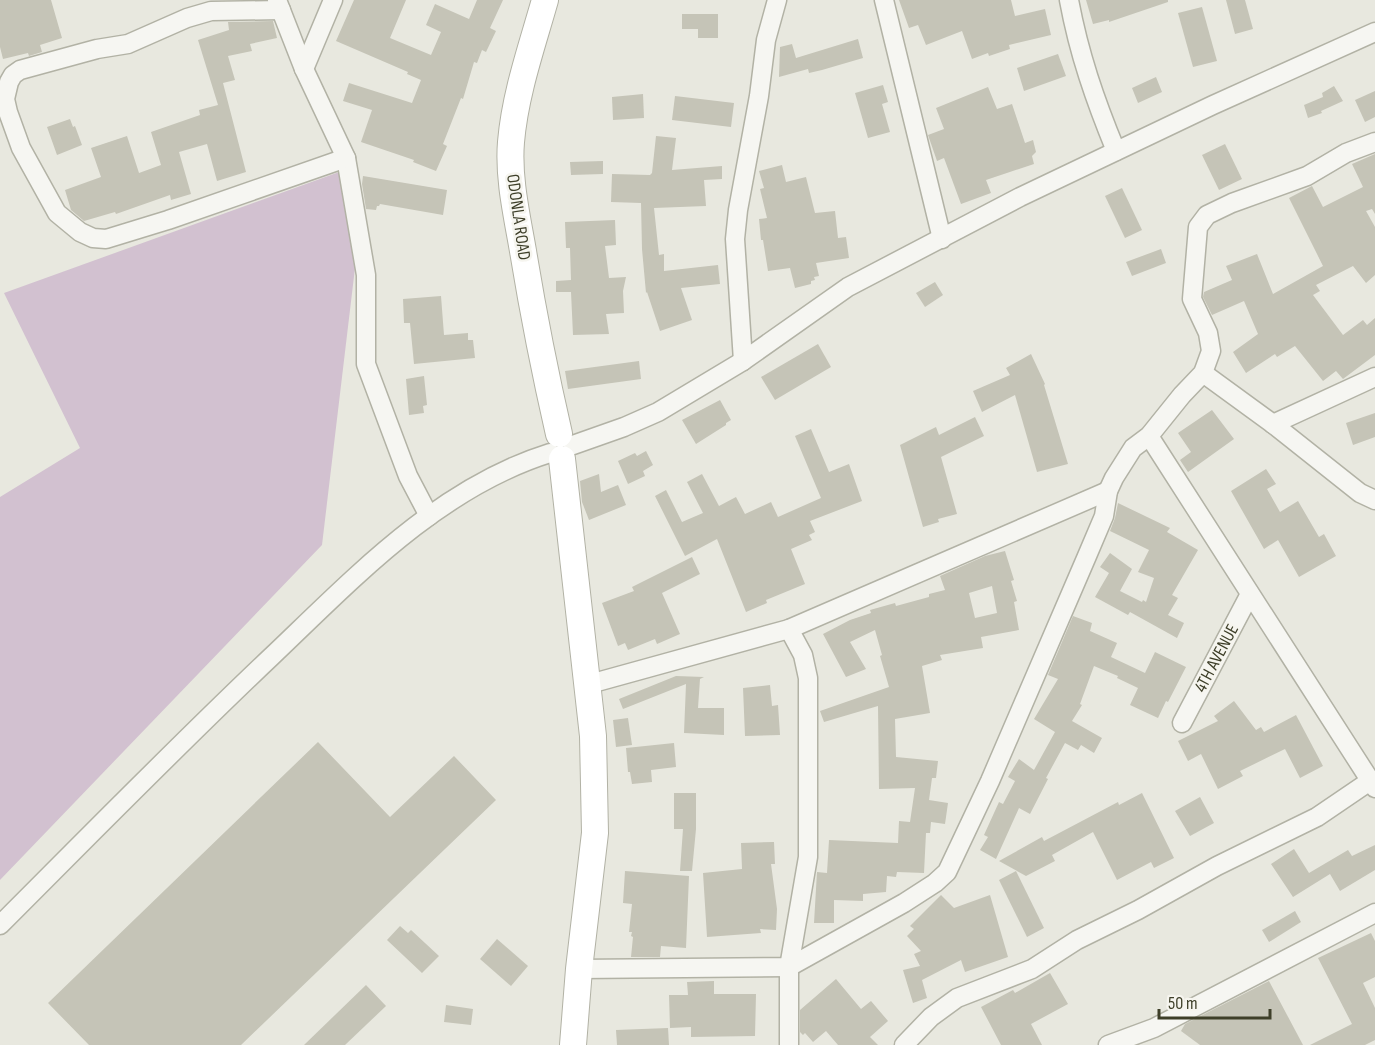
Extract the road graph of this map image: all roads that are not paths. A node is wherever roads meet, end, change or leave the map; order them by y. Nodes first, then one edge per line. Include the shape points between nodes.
1 (333, 0) edge
2 (545, 0) edge
3 (777, 0) edge
4 (884, 0) edge
5 (1069, 0) edge
6 (279, 5) edge
7 (1375, 32) edge
8 (304, 69) junction
9 (1375, 142) edge
10 (1116, 151) junction
11 (346, 158) junction
12 (942, 239) junction
13 (743, 361) junction
14 (1203, 373) junction
15 (1375, 377) edge
16 (1273, 424) junction
17 (1149, 436) junction
18 (561, 448) junction
19 (1108, 491) junction
20 (1375, 500) edge
21 (429, 516) junction
22 (1251, 594) junction
23 (789, 629) junction
24 (586, 685) junction
25 (1182, 723) dead end
26 (1373, 784) edge
27 (1375, 913) edge
28 (0, 925) edge
29 (789, 967) junction
30 (579, 969) junction
31 (573, 1045) edge
32 (789, 1045) edge
33 (904, 1045) edge
34 (1108, 1045) edge

1 - 8 street
2 - 18 street, ODONLA ROAD via 514,116 511,155 516,209
3 - 13 street via 766,40 735,239
4 - 12 street
5 - 10 street via 1076,40
6 - 8 street
6 - 11 street via 211,11 128,44 20,70 9,82 5,99 21,148 57,213 80,232 106,239
7 - 10 street
8 - 11 street
9 - 14 street via 1346,153 1307,176 1207,215 1198,227 1192,299 1208,333 1211,351
10 - 12 street
11 - 21 street via 366,275 366,364 408,476
12 - 13 street via 848,287
13 - 18 street via 658,412
14 - 16 street
14 - 17 street
15 - 16 street
16 - 20 street via 1360,493
17 - 19 street via 1133,448
17 - 22 street
18 - 21 street via 526,460 477,485
18 - 24 street, ODONLA ROAD
19 - 23 street
19 - 29 street via 1104,516 947,872 904,903
21 - 28 street via 370,563 276,652
22 - 25 street, 4TH AVENUE
22 - 26 street
23 - 24 street
23 - 29 street via 803,655 808,678 808,856
24 - 30 street, ODONLA ROAD via 593,736 595,833
26 - 33 street via 1317,817 1077,940 1032,969 957,998 931,1017
27 - 34 street via 1154,1028
29 - 30 street
29 - 32 street
30 - 31 street, ODONLA ROAD

